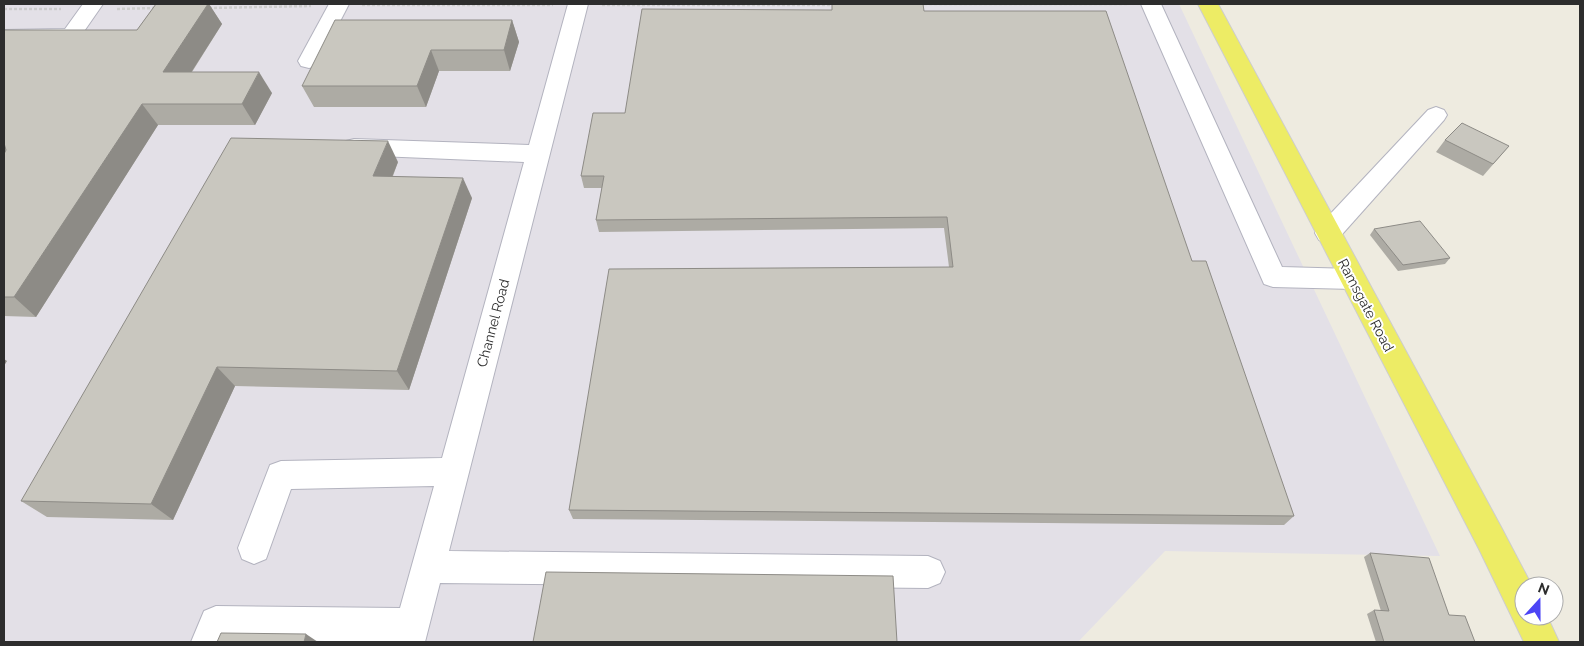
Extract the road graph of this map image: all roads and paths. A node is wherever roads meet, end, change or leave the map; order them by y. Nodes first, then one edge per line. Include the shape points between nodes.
1 (94, 4) edge
2 (339, 4) edge
3 (578, 4) edge
4 (1151, 4) edge
5 (1208, 4) edge
6 (4, 37) edge
7 (309, 61) dead end
8 (1436, 115) dead end
9 (336, 146) edge
10 (538, 154) junction
11 (1328, 233) junction
12 (1352, 279) junction
13 (453, 472) junction
14 (254, 548) dead end
15 (428, 567) junction
16 (928, 572) dead end
17 (1514, 586) edge
18 (1534, 626) edge
19 (410, 633) edge
20 (208, 642) edge
21 (1542, 642) edge

1 - 6 street via 80,35
2 - 7 street
3 - 10 street, Channel Road
4 - 12 street via 1273,278
5 - 11 main road, Ramsgate Road
8 - 11 street
9 - 10 street
10 - 13 street, Channel Road
11 - 12 main road, Ramsgate Road
12 - 17 main road, Ramsgate Road
13 - 14 street via 281,475
13 - 15 street, Channel Road
15 - 16 street
15 - 19 street, Channel Road
18 - 21 main road
19 - 20 street via 216,622

